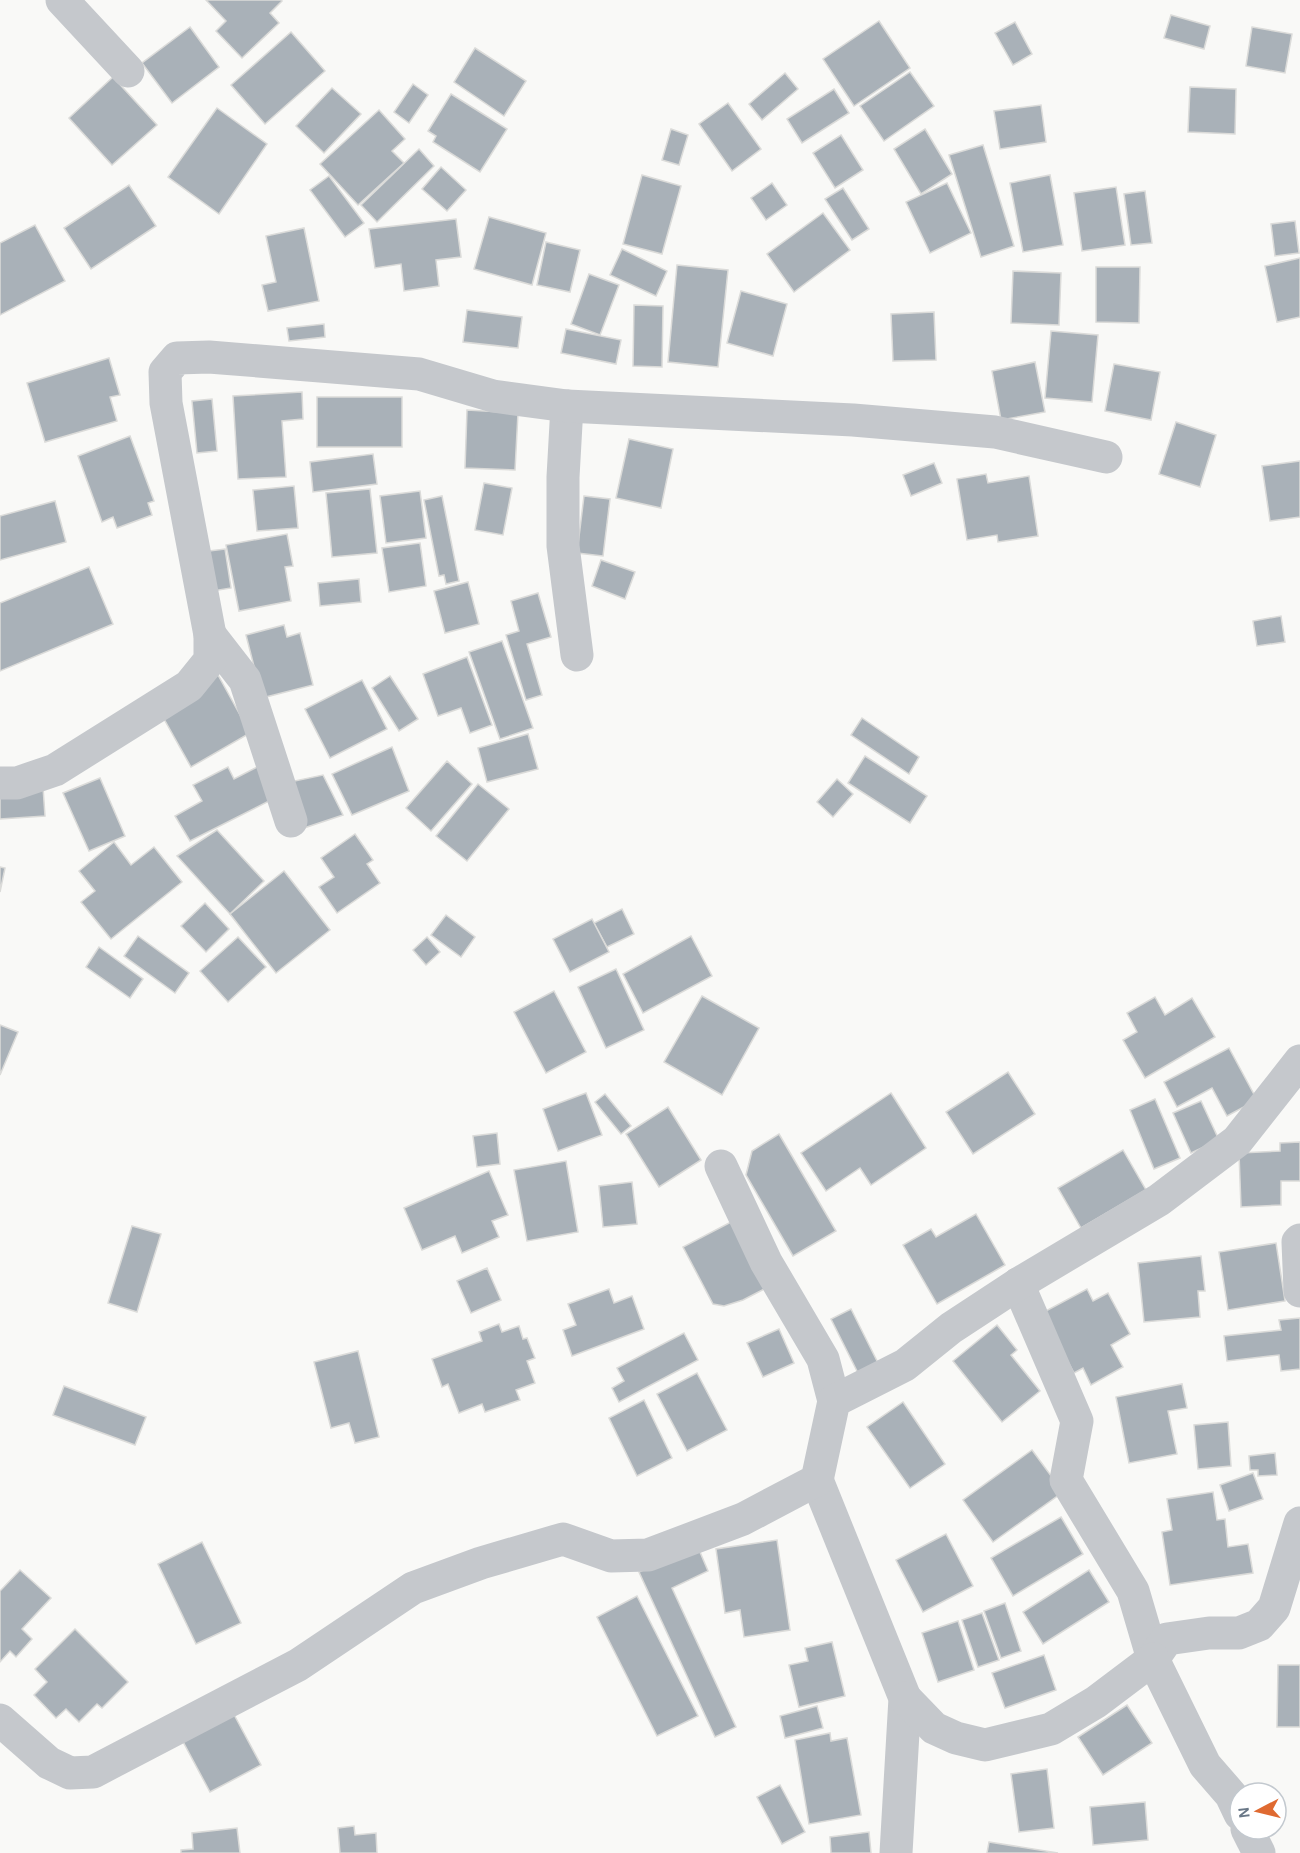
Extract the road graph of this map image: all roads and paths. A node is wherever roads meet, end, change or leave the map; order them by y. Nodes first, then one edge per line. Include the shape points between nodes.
1 (62, 0) edge
2 (128, 71) dead end
3 (567, 406) junction
4 (1106, 457) dead end
5 (210, 635) junction
6 (577, 655) dead end
7 (0, 783) edge
8 (291, 821) dead end
9 (1300, 1061) edge
10 (721, 1166) dead end
11 (1300, 1240) edge
12 (1018, 1284) junction
13 (1300, 1291) edge
14 (834, 1401) junction
15 (817, 1480) junction
16 (1300, 1523) edge
17 (1153, 1659) junction
18 (905, 1698) junction
19 (0, 1720) edge
20 (1228, 1791) edge
21 (896, 1853) edge

1 - 2 street
3 - 4 street via 853,420 995,432
3 - 5 street via 493,396 419,374 210,357 177,358 165,372 166,403
3 - 6 street via 563,546
5 - 7 street via 210,660 189,686 55,770 17,783
5 - 8 street via 245,680
9 - 12 street via 1237,1141 1159,1200
10 - 14 street via 766,1262 823,1359
11 - 13 street
12 - 14 street via 951,1328 905,1365
12 - 17 street via 1077,1420 1066,1480 1133,1591
14 - 15 street
15 - 18 street
15 - 19 street via 743,1519 648,1555 611,1556 563,1539 412,1588 298,1665 93,1772 70,1773 49,1763
16 - 17 street via 1274,1608 1259,1625 1239,1633 1167,1638
17 - 18 street via 1051,1729 984,1745 934,1728
17 - 20 street via 1205,1764
18 - 21 street

